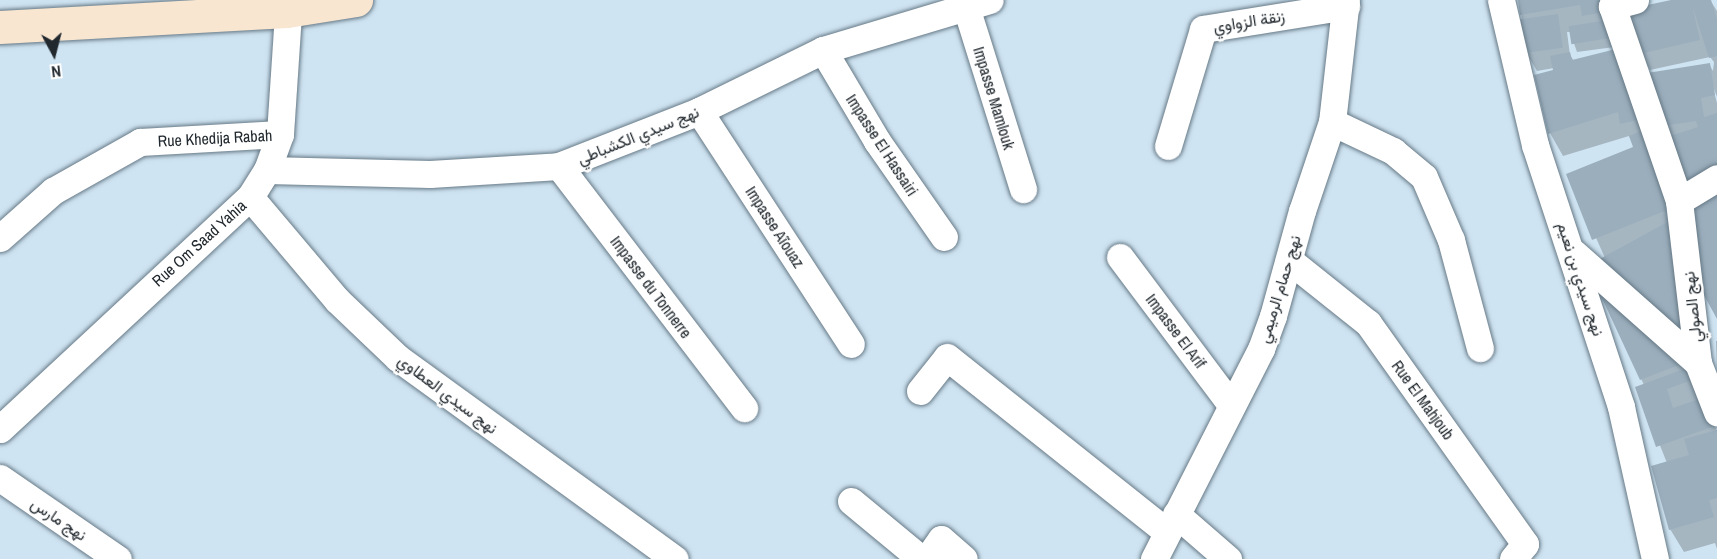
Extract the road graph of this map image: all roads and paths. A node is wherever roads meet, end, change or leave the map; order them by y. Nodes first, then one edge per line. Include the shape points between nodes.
1 (356, 0) edge
2 (1501, 0) edge
3 (1635, 0) edge
4 (978, 3) edge
5 (1346, 3) edge
6 (288, 5) edge
7 (217, 7) edge
8 (0, 27) edge
9 (823, 50) junction
10 (699, 111) junction
11 (1332, 123) junction
12 (280, 134) junction
13 (1168, 147) dead end
14 (559, 166) junction
15 (267, 170) junction
16 (1717, 178) edge
17 (1023, 189) dead end
18 (250, 197) junction
19 (1679, 201) junction
20 (944, 237) dead end
21 (0, 238) edge
22 (1574, 253) junction
23 (1120, 257) dead end
24 (1289, 260) junction
25 (851, 344) dead end
26 (1480, 348) dead end
27 (1698, 363) junction
28 (921, 391) dead end
29 (1231, 405) junction
30 (744, 408) dead end
31 (1717, 412) edge
32 (0, 429) edge
33 (0, 478) edge
34 (851, 501) dead end
35 (1171, 523) junction
36 (118, 559) edge
37 (675, 559) edge
38 (921, 559) edge
39 (927, 559) edge
40 (964, 559) edge
41 (1154, 559) edge
42 (1228, 559) edge
43 (1513, 559) edge
44 (1655, 559) edge

1 - 6 main road
2 - 22 street, نهج سيدي بن نعيم via 1535,145
3 - 19 street, نهج الصولي via 1612,6
4 - 9 street, نهج سيدي الكشباطي
4 - 17 street, Impasse Mamlouk
5 - 11 street, نهج حمام الرميمي
5 - 13 street, زنقة الزواوي via 1203,29
6 - 7 main road
6 - 12 street, Rue Om Saad Yahia
7 - 8 main road
9 - 10 street, نهج سيدي الكشباطي
9 - 20 street, Impasse El Hassairi via 877,141
10 - 14 street, نهج سيدي الكشباطي
10 - 25 street, Impasse Aĩouaz
11 - 24 street, نهج حمام الرميمي
11 - 26 street via 1393,151 1424,177 1451,240
12 - 15 street, Rue Om Saad Yahia
12 - 21 street, Rue Khedija Rabah via 140,142 53,191
14 - 15 street, نهج سيدي الكشباطي via 430,174
14 - 30 street, Impasse du Tonnerre
15 - 18 street, Rue Om Saad Yahia
16 - 19 street
18 - 32 street, Rue Om Saad Yahia
18 - 37 street, نهج سيدي العطاوي via 337,300 398,358
19 - 27 street, نهج الصولي
22 - 27 street, نهج الصولي
22 - 44 street, نهج سيدي بن نعيم via 1621,407
23 - 29 street, Impasse El Arif
24 - 29 street, نهج حمام الرميمي via 1261,349
24 - 43 street, Rue El Mahjoub via 1368,323 1525,543
27 - 31 street
28 - 35 street via 947,357
29 - 35 street, نهج حمام الرميمي
33 - 36 street, نهج مارس
34 - 38 street
35 - 41 street, نهج حمام الرميمي
35 - 42 street
39 - 40 street via 941,538

